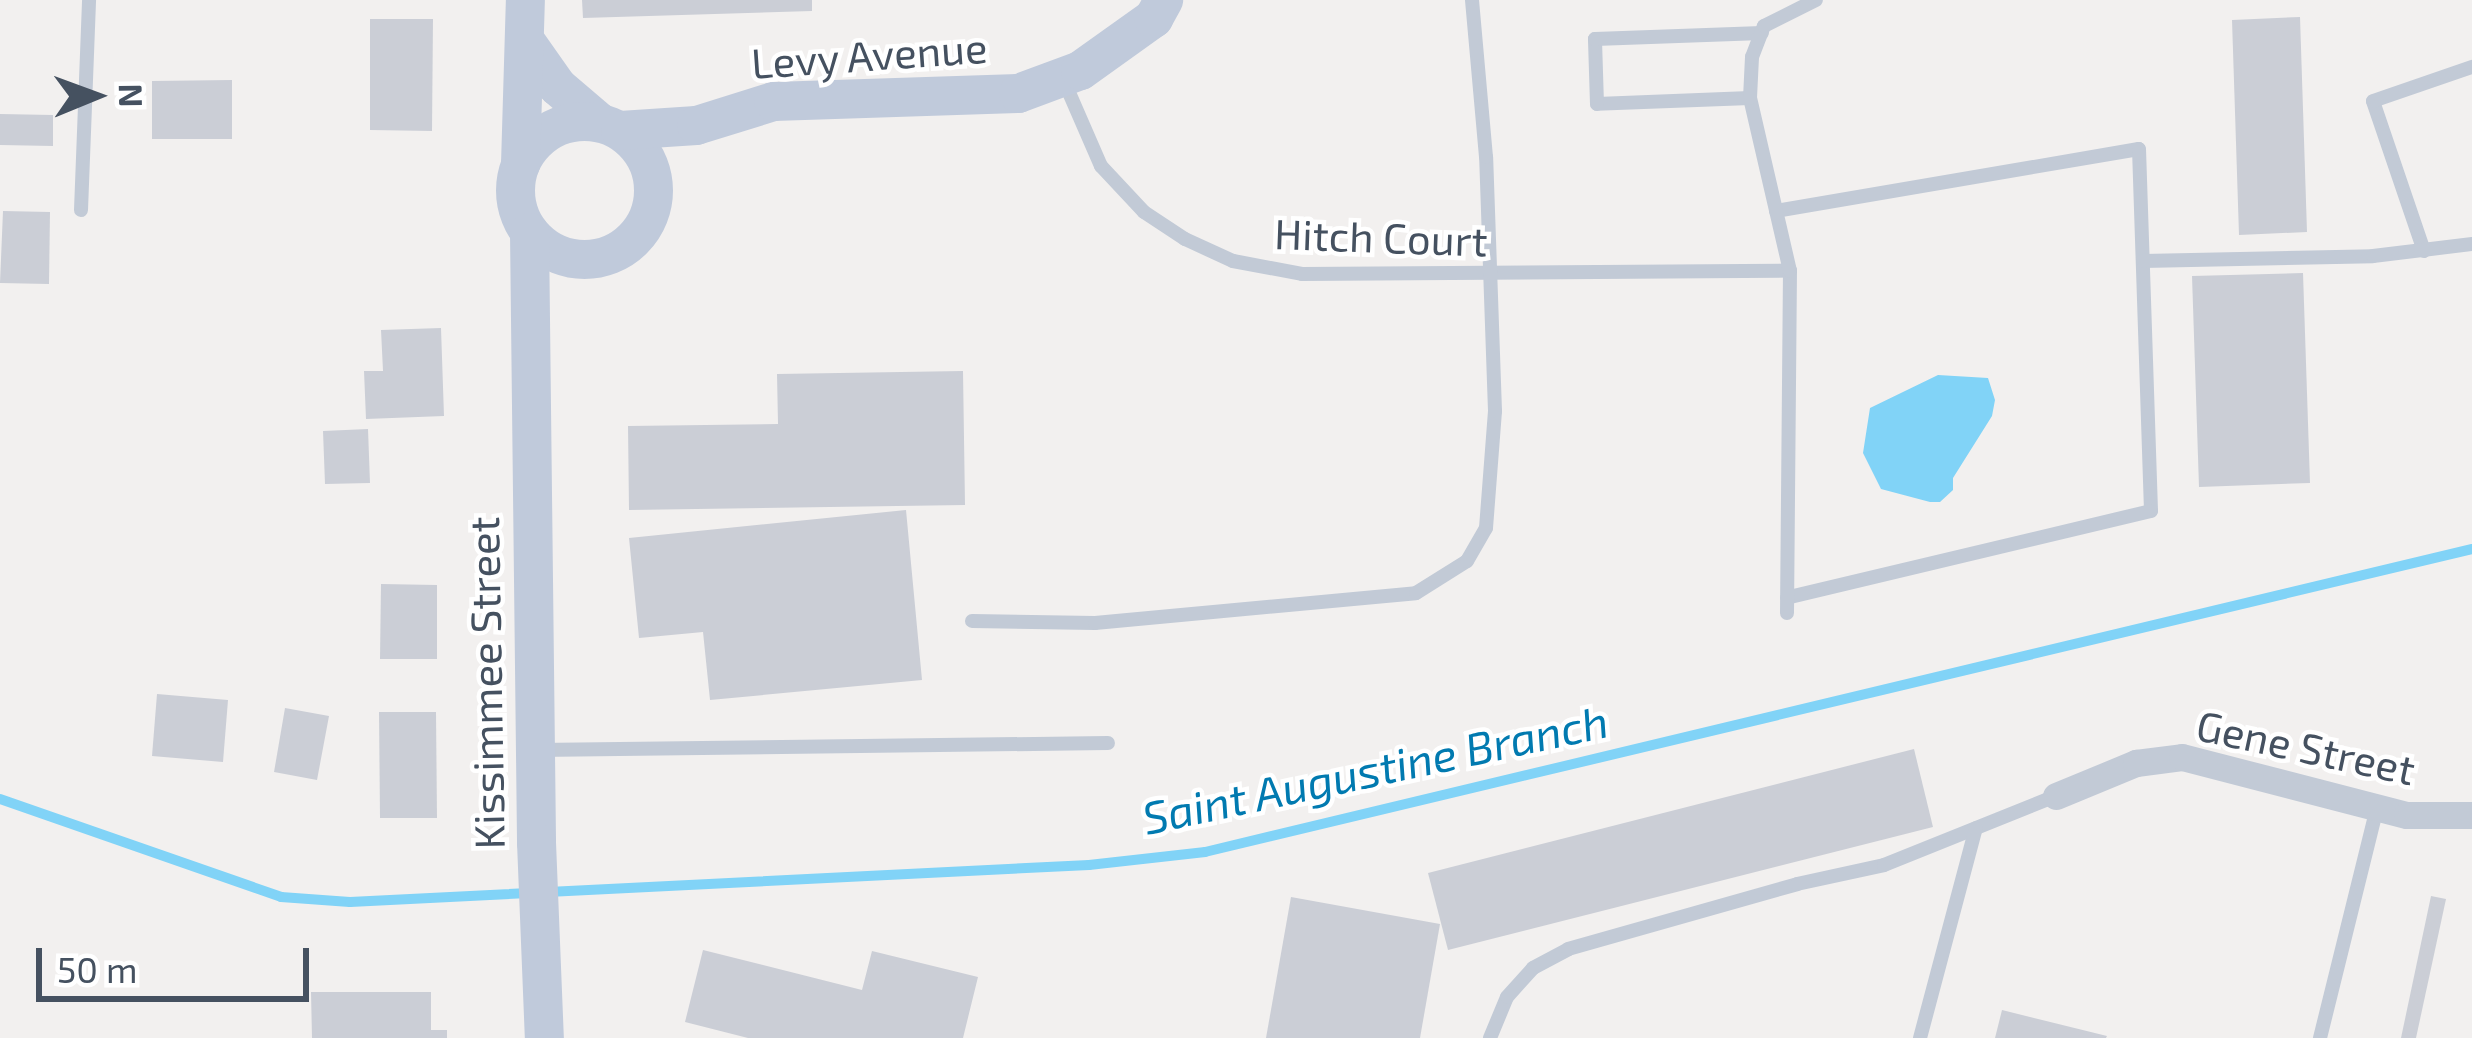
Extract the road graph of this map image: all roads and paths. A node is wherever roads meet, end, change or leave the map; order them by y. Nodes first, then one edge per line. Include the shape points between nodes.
1 (89, 0) edge
2 (525, 0) edge
3 (1163, 0) edge
4 (1472, 0) edge
5 (1816, 0) edge
6 (1762, 33) junction
7 (526, 42) junction
8 (2472, 67) edge
9 (1062, 76) junction
10 (1750, 98) junction
11 (696, 125) junction
12 (609, 126) junction
13 (520, 164) junction
14 (653, 191) junction
15 (81, 210) dead end
16 (1776, 211) junction
17 (529, 232) junction
18 (2472, 244) edge
19 (2424, 251) junction
20 (595, 259) junction
21 (2143, 261) junction
22 (1790, 271) junction
23 (1492, 272) junction
24 (529, 326) junction
25 (972, 621) dead end
26 (1108, 743) dead end
27 (534, 750) junction
28 (2056, 796) joint
29 (2377, 807) junction
30 (2472, 815) edge
31 (1976, 828) junction
32 (544, 1038) edge
33 (1490, 1038) edge
34 (1920, 1038) edge
35 (2320, 1038) edge

1 - 15 lane
2 - 7 street
3 - 9 street, Levy Avenue via 1154,18
4 - 23 lane
5 - 6 lane
6 - 10 lane
6 - 10 lane via 1595,39 1597,104
7 - 12 street via 557,86
7 - 13 street
8 - 19 lane via 2373,101
9 - 11 street, Levy Avenue via 1018,93 773,101
9 - 23 lane, Hitch Court via 1101,166 1144,212 1233,261 1302,274
10 - 16 lane
11 - 12 street, Levy Avenue
11 - 14 street via 664,162
12 - 13 street via 574,121 551,128
12 - 14 street via 650,167
13 - 17 street via 517,211
14 - 20 street via 637,235
16 - 21 lane via 2139,149
16 - 22 lane
17 - 20 street via 558,254
17 - 24 street, Kissimmee Street
18 - 19 lane
19 - 21 lane
20 - 24 street
21 - 22 lane via 2152,511 1787,605
22 - 23 lane, Hitch Court
23 - 25 lane via 1495,411 1486,527 1467,561 1416,593 1095,623
24 - 27 street, Kissimmee Street
26 - 27 lane
27 - 32 street, Kissimmee Street
28 - 29 street, Gene Street via 2137,763 2182,757
28 - 31 lane
29 - 30 street, Gene Street
29 - 35 lane
31 - 33 lane via 1884,866 1568,949 1533,968 1507,997
31 - 34 lane

